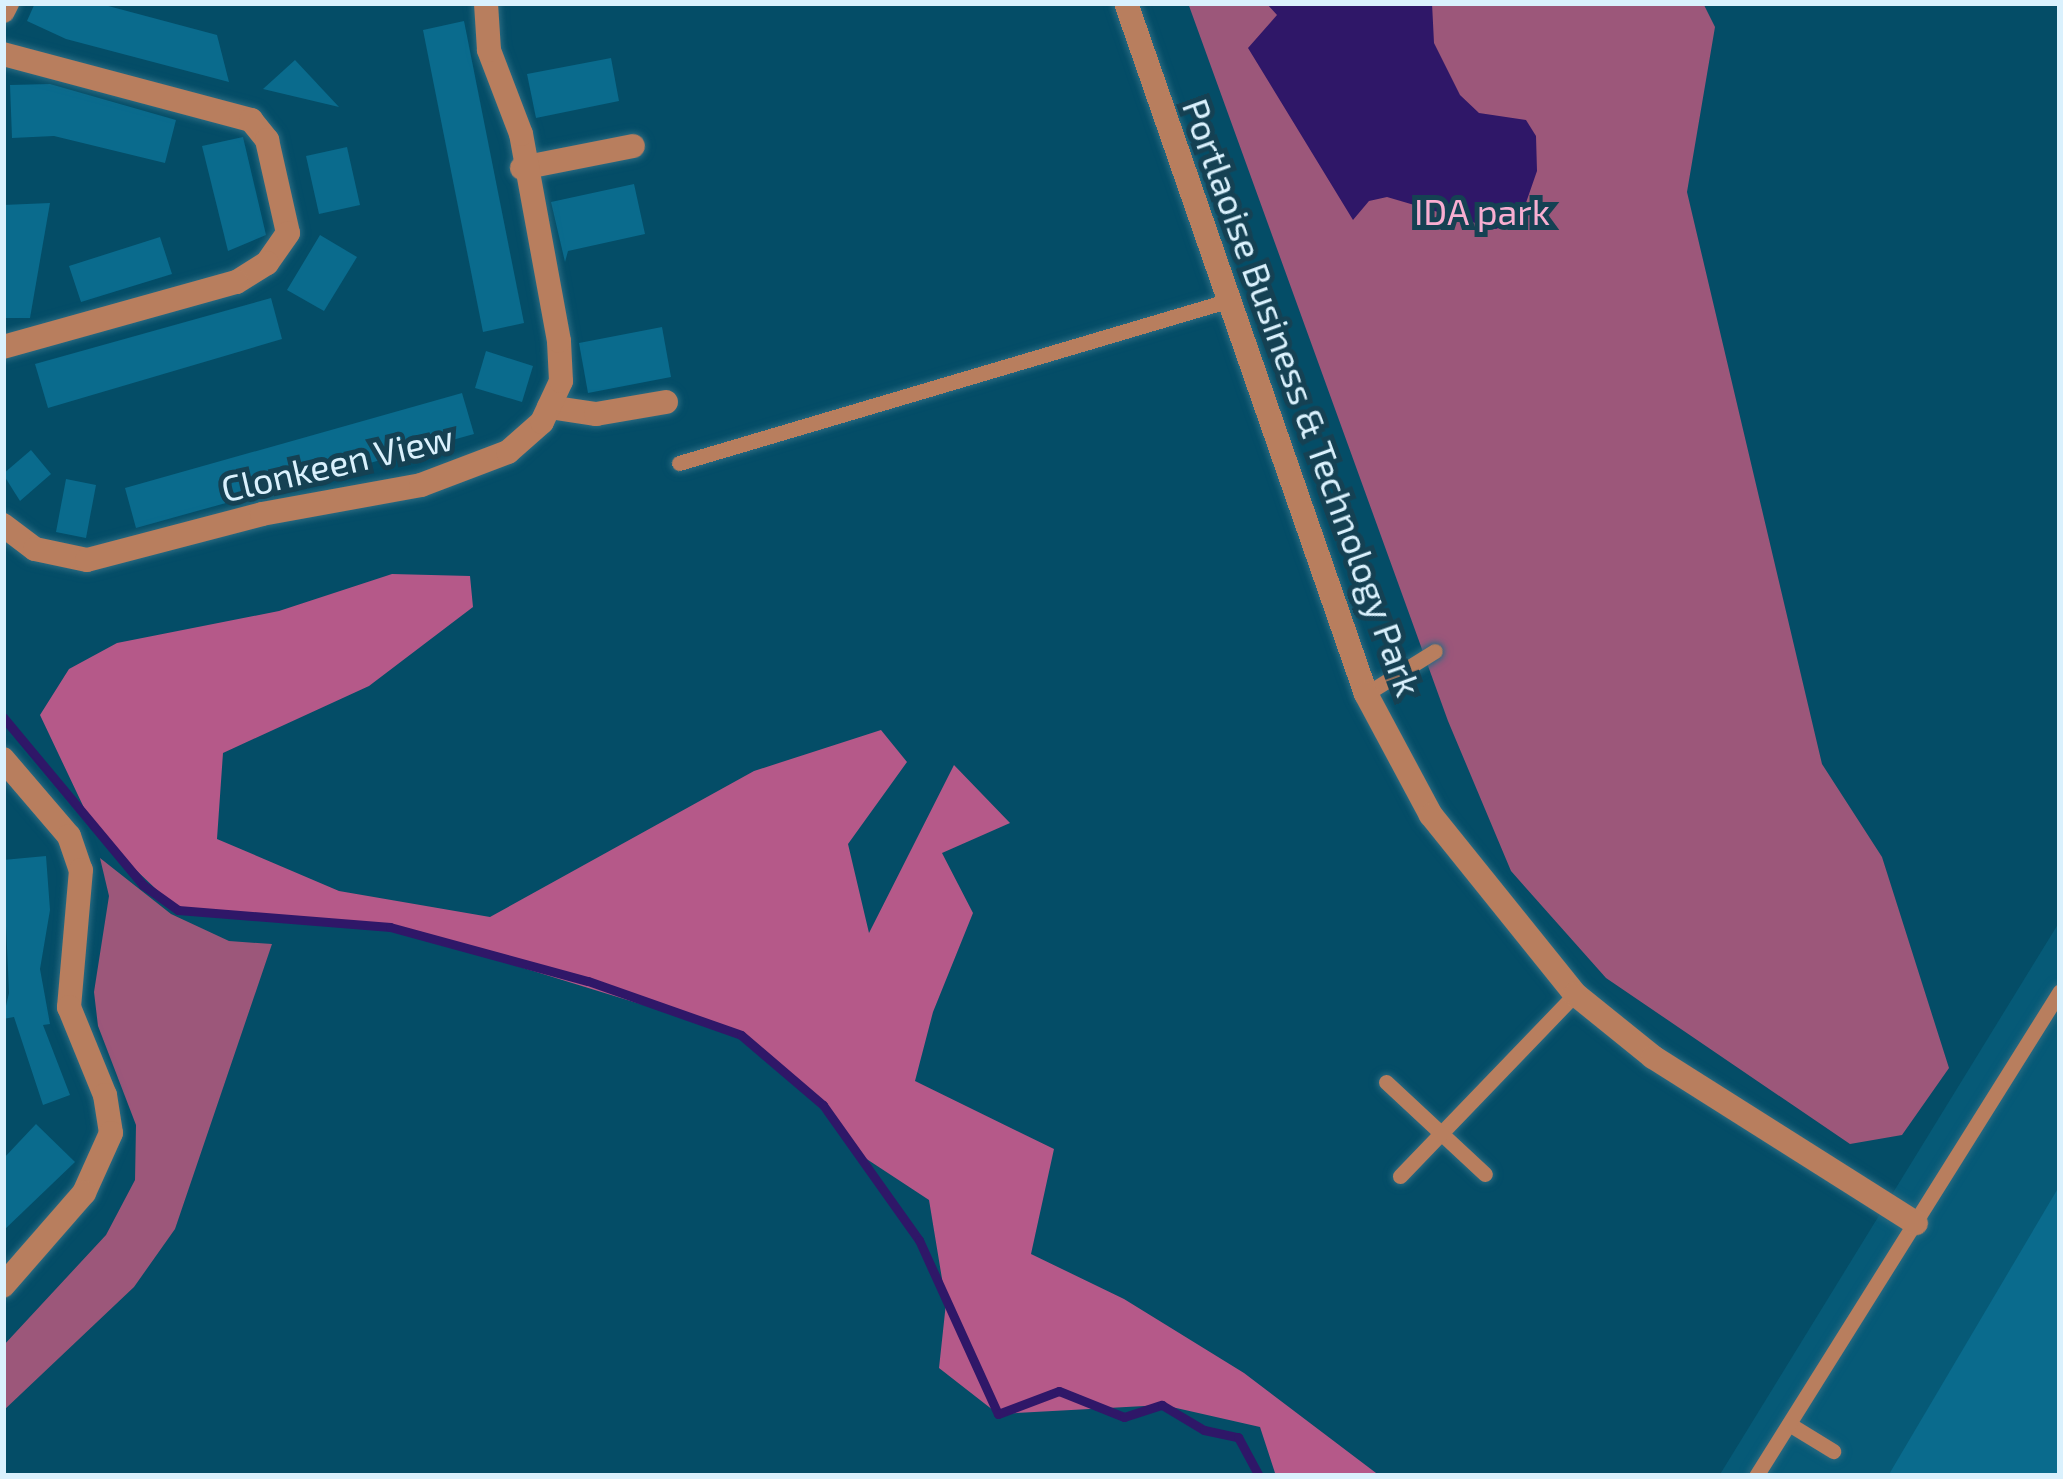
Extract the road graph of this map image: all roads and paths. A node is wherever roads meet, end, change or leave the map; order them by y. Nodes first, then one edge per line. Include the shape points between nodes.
1 (486, 3) edge
2 (1126, 3) edge
3 (3, 54) edge
4 (633, 146) dead end
5 (522, 168) junction
6 (1227, 301) junction
7 (3, 347) edge
8 (666, 402) dead end
9 (549, 407) junction
10 (679, 463) dead end
11 (3, 525) edge
12 (1436, 651) dead end
13 (1366, 694) junction
14 (3, 759) edge
15 (2060, 991) edge
16 (1575, 994) junction
17 (1386, 1082) dead end
18 (1441, 1133) junction
19 (1485, 1174) dead end
20 (1400, 1176) dead end
21 (1916, 1223) junction
22 (3, 1286) edge
23 (1789, 1424) junction
24 (1833, 1451) dead end
25 (1756, 1476) edge

1 - 5 street via 489,50 520,134
2 - 6 street, Portlaoise Business & Technology Park
3 - 7 street via 251,121 267,140 288,232 267,263 236,281
4 - 5 street
5 - 9 street via 559,341 561,381
6 - 10 lane
6 - 13 street, Portlaoise Business & Technology Park
8 - 9 street via 596,414
9 - 11 street, Clonkeen View via 508,452 440,479 87,560 35,549
12 - 13 lane
13 - 16 street, Portlaoise Business & Technology Park via 1431,814
14 - 22 street via 69,836 80,871 69,1007 105,1095 111,1133 84,1193
15 - 21 lane
16 - 18 lane
16 - 21 street, Portlaoise Business & Technology Park via 1653,1057
17 - 18 lane
18 - 19 lane
18 - 20 lane
21 - 23 lane
23 - 24 lane
23 - 25 lane

